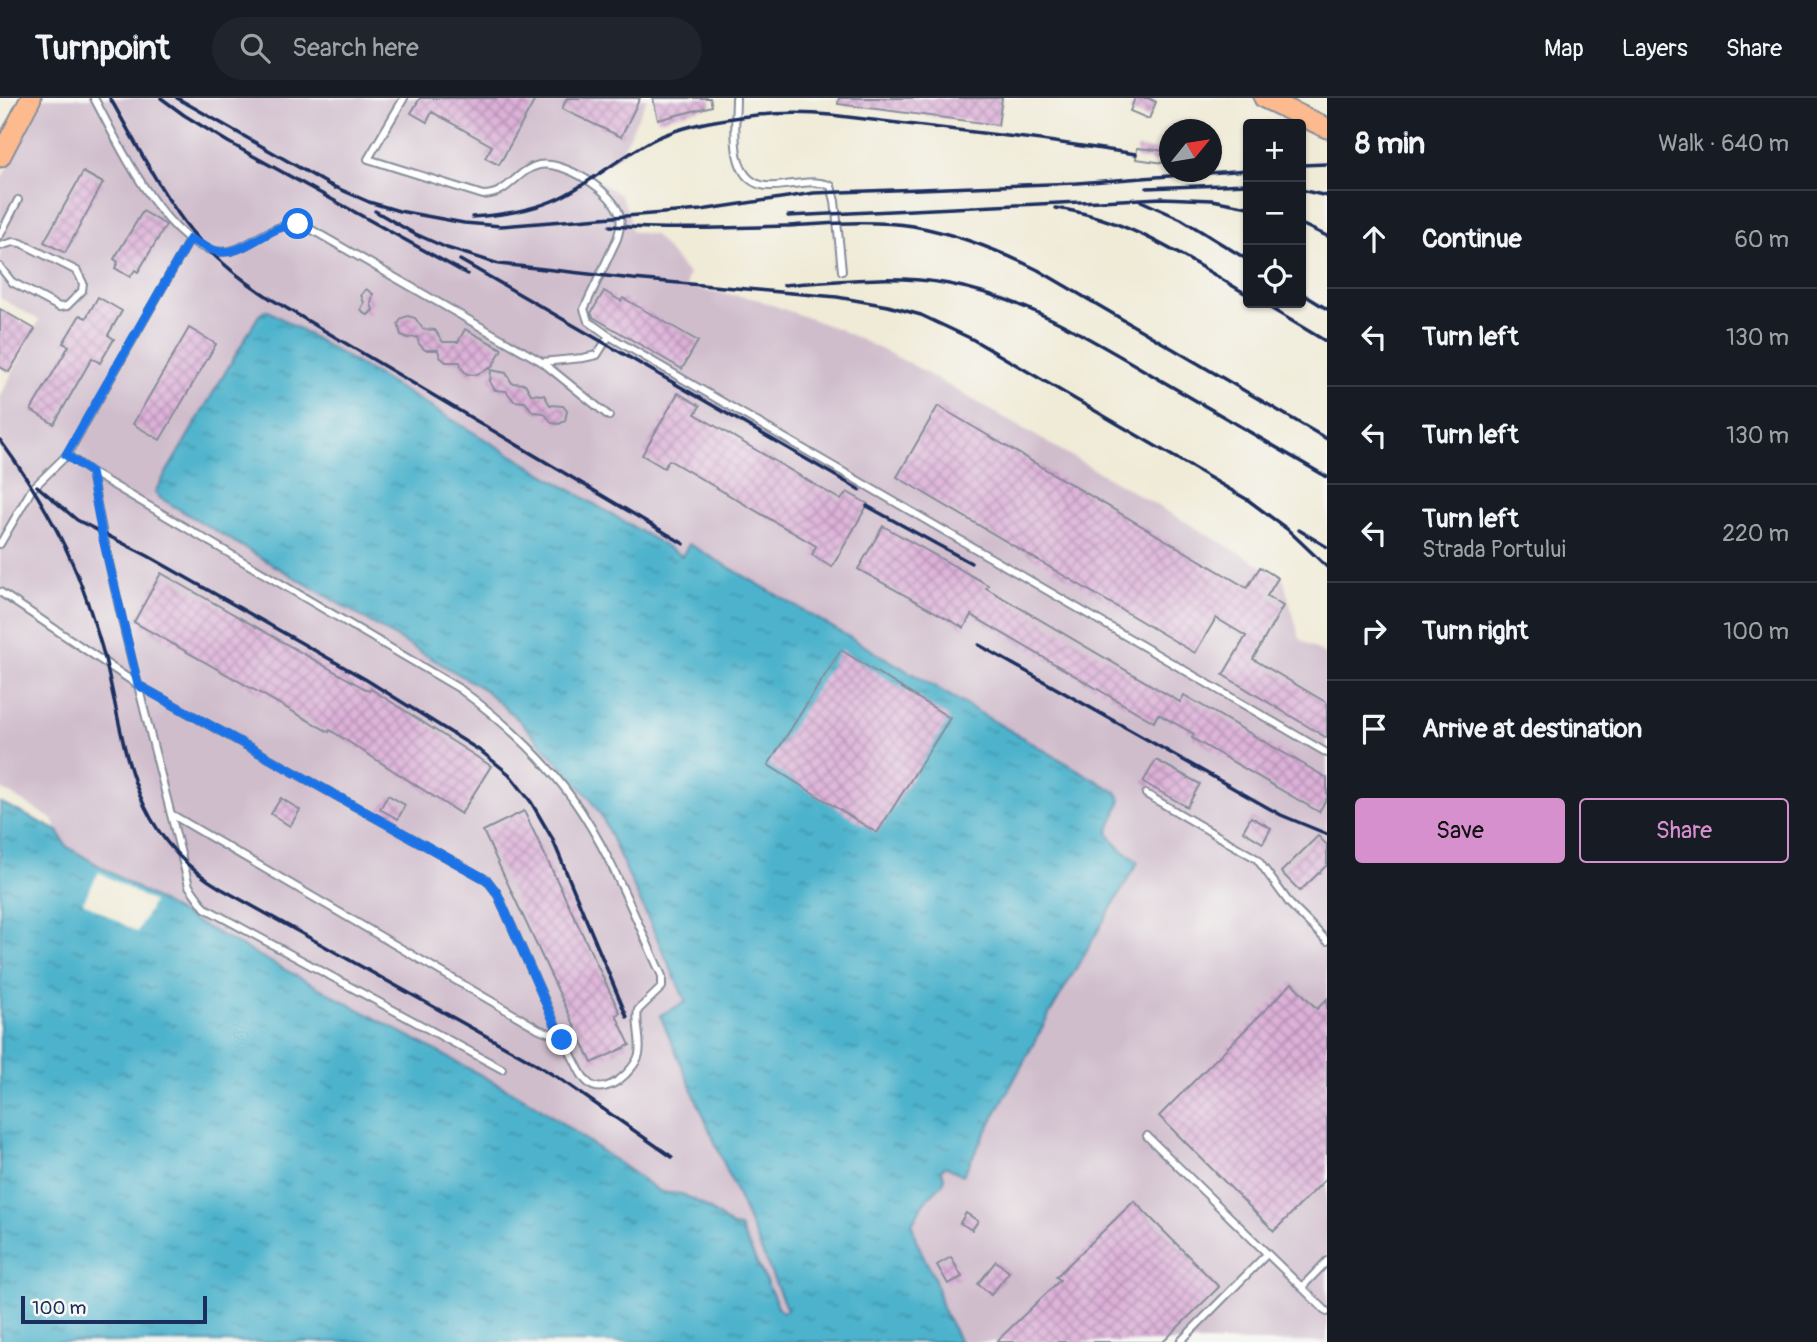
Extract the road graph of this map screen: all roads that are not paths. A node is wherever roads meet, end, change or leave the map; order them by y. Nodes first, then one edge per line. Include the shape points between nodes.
1 (31, 98) edge
2 (94, 98) edge
3 (404, 98) edge
4 (736, 98) edge
5 (1264, 98) edge
6 (1327, 128) edge
7 (0, 157) edge
8 (18, 200) dead end
9 (0, 235) edge
10 (190, 239) junction
11 (0, 246) edge
12 (0, 267) edge
13 (842, 271) dead end
14 (609, 336) junction
15 (542, 362) junction
16 (608, 416) dead end
17 (66, 455) junction
18 (91, 472) junction
19 (0, 544) edge
20 (0, 592) edge
21 (138, 685) junction
22 (1327, 753) edge
23 (1146, 794) dead end
24 (171, 814) junction
25 (1327, 941) edge
26 (562, 1040) junction
27 (502, 1069) dead end
28 (1147, 1136) dead end
29 (1267, 1254) junction
30 (1327, 1261) edge
31 (1302, 1287) junction
32 (1327, 1312) edge
33 (1180, 1342) edge

1 - 7 main road
2 - 10 lane via 152,199
3 - 14 lane via 368,159 483,195 505,189 535,166 558,165 593,184 609,199 618,211 620,227 584,309 588,321
4 - 13 lane via 738,157 749,180 764,186 818,182 831,186
5 - 6 main road
8 - 9 lane
10 - 15 lane via 221,252 279,226 307,227
10 - 17 lane
11 - 12 lane via 21,243 77,271 82,291 67,306 59,307 12,282
14 - 15 lane via 597,355
14 - 22 lane
15 - 16 lane
17 - 18 lane
17 - 19 lane via 32,489
18 - 21 lane
18 - 26 lane via 460,689 502,720 538,756 601,844 662,976 662,987 638,1010 639,1055 610,1086 599,1087 584,1079
20 - 21 lane
21 - 24 lane
21 - 26 lane via 487,880 497,893
23 - 25 lane via 1257,859 1290,904
24 - 26 lane
24 - 27 lane via 189,886 205,908
28 - 29 lane
29 - 31 lane
29 - 33 lane
30 - 31 lane
31 - 32 lane

